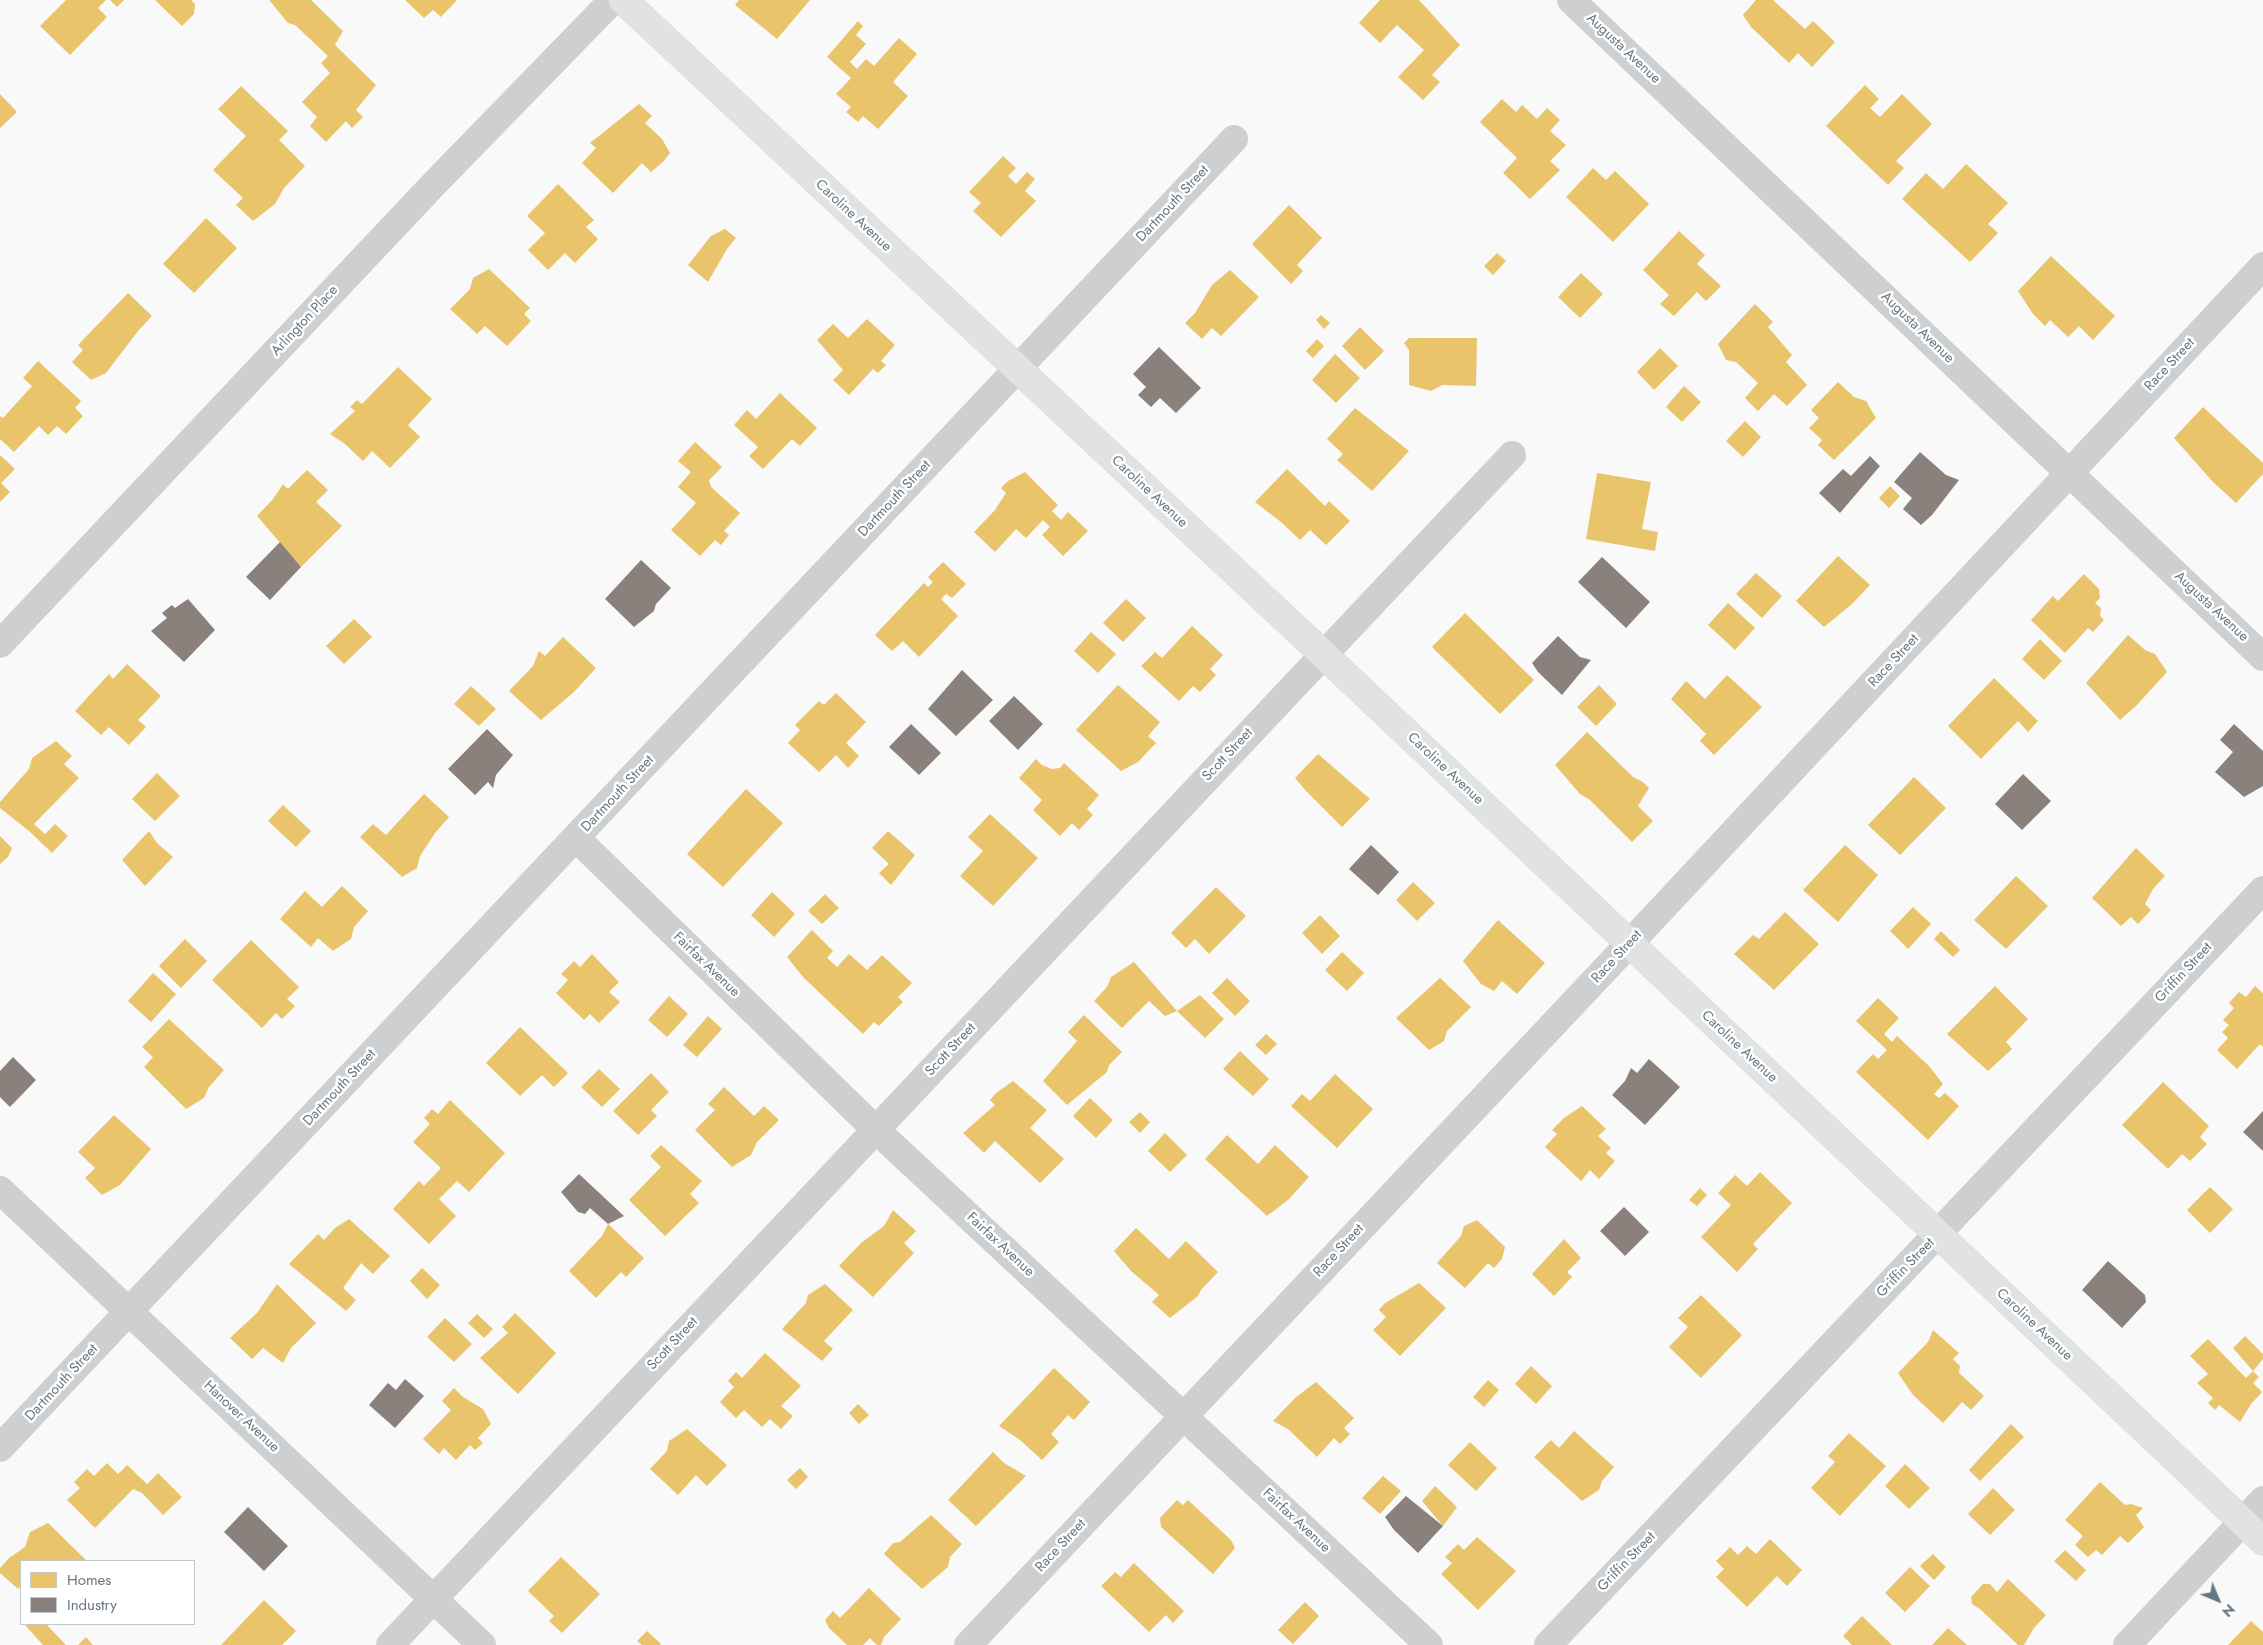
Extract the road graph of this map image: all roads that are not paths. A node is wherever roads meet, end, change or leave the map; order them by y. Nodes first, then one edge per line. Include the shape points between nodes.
1 (613, 0) edge
2 (622, 0) edge
3 (1571, 0) edge
4 (1234, 138) dead end
5 (2263, 266) edge
6 (1017, 369) junction
7 (1512, 455) dead end
8 (2069, 474) junction
9 (0, 644) edge
10 (1323, 654) junction
11 (2263, 657) edge
12 (576, 838) junction
13 (2263, 890) edge
14 (1629, 944) junction
15 (876, 1130) junction
16 (0, 1190) edge
17 (1938, 1234) junction
18 (129, 1311) junction
19 (1184, 1416) junction
20 (0, 1448) edge
21 (2263, 1500) edge
22 (2242, 1522) junction
23 (2263, 1541) edge
24 (434, 1599) junction
25 (390, 1645) edge
26 (482, 1645) edge
27 (968, 1645) edge
28 (1429, 1645) edge
29 (1548, 1645) edge
30 (2127, 1645) edge

1 - 9 street, Arlington Place via 432,186
2 - 6 street, Caroline Avenue
3 - 8 street, Augusta Avenue
4 - 6 street, Dartmouth Street
5 - 8 street, Race Street
6 - 10 street, Caroline Avenue
6 - 12 street, Dartmouth Street
7 - 10 street, Scott Street
8 - 11 street, Augusta Avenue
8 - 14 street, Race Street
10 - 14 street, Caroline Avenue
10 - 15 street, Scott Street
12 - 15 street, Fairfax Avenue
12 - 18 street, Dartmouth Street
13 - 17 street, Griffin Street
14 - 17 street, Caroline Avenue
14 - 19 street, Race Street
15 - 19 street, Fairfax Avenue
15 - 24 street, Scott Street
16 - 18 street, Hanover Avenue
17 - 22 street, Caroline Avenue
17 - 29 street, Griffin Street
18 - 20 street, Dartmouth Street
18 - 24 street, Hanover Avenue
19 - 27 street, Race Street
19 - 28 street, Fairfax Avenue
21 - 22 street
22 - 23 street, Caroline Avenue
22 - 30 street
24 - 25 street, Scott Street
24 - 26 street, Hanover Avenue

